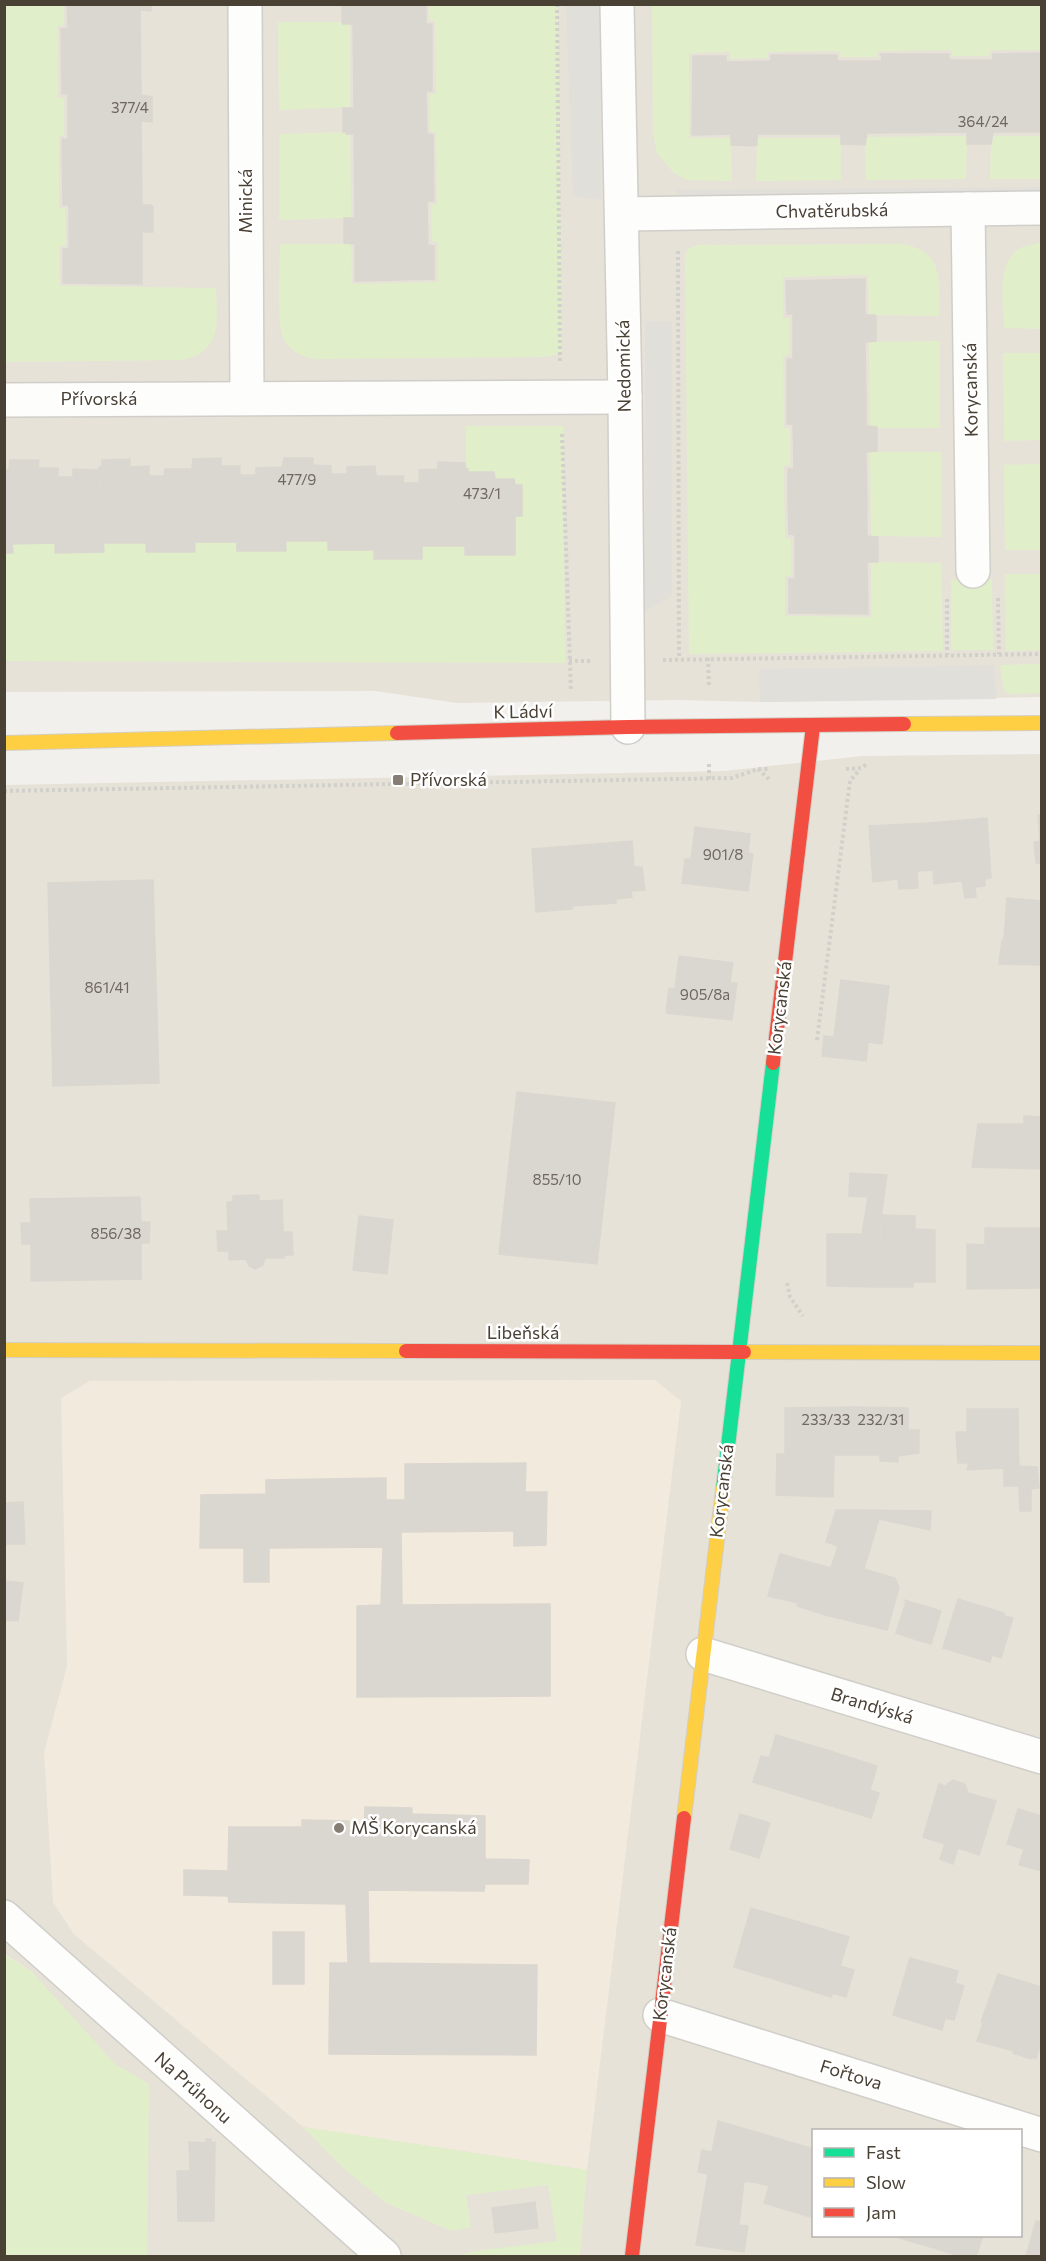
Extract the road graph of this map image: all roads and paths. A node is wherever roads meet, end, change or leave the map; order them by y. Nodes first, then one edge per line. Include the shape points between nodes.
1 (245, 4) edge
2 (617, 4) edge
3 (1041, 208) edge
4 (968, 209) junction
5 (622, 214) junction
6 (678, 248) dead end
7 (625, 397) junction
8 (247, 398) junction
9 (4, 400) edge
10 (973, 571) dead end
11 (947, 596) dead end
12 (1041, 654) edge
13 (947, 655) junction
14 (708, 658) junction
15 (679, 659) junction
16 (569, 661) dead end
17 (627, 661) junction
18 (709, 690) dead end
19 (1041, 723) edge
20 (813, 726) junction
21 (628, 727) junction
22 (4, 743) edge
23 (861, 768) dead end
24 (758, 769) junction
25 (808, 770) junction
26 (771, 781) dead end
27 (4, 791) edge
28 (816, 1051) dead end
29 (786, 1274) dead end
30 (813, 1319) dead end
31 (4, 1350) edge
32 (739, 1352) junction
33 (1041, 1353) edge
34 (703, 1654) junction
35 (1041, 1757) edge
36 (4, 1917) edge
37 (660, 2015) junction
38 (1022, 2129) edge
39 (1022, 2129) edge
40 (1041, 2135) edge
41 (384, 2256) edge
42 (632, 2256) edge

1 - 8 street, Minická
2 - 5 street, Nedomická
3 - 4 street, Chvatěrubská
4 - 5 street, Chvatěrubská
4 - 10 street, Korycanská
5 - 7 street, Nedomická
6 - 15 path
7 - 8 street, Přívorská
7 - 17 street, Nedomická
8 - 9 street, Přívorská
11 - 13 path
12 - 13 path
13 - 14 path
14 - 15 path
14 - 18 path
15 - 17 path
16 - 17 path
17 - 21 street, Nedomická
19 - 20 street, K Ládví
20 - 21 street, K Ládví
20 - 25 street, Korycanská
21 - 22 street, K Ládví
23 - 28 path via 850,781
24 - 25 path
24 - 26 path
24 - 27 path via 732,778
25 - 32 street, Korycanská
29 - 30 path via 790,1297 804,1317
31 - 32 street, Libeňská
32 - 33 street, Libeňská
32 - 34 street, Korycanská
34 - 35 street, Brandýská
34 - 37 street, Korycanská
36 - 41 street, Na Průhonu
37 - 38 street, Fořtova
37 - 42 street, Korycanská
39 - 40 street, Fořtova

